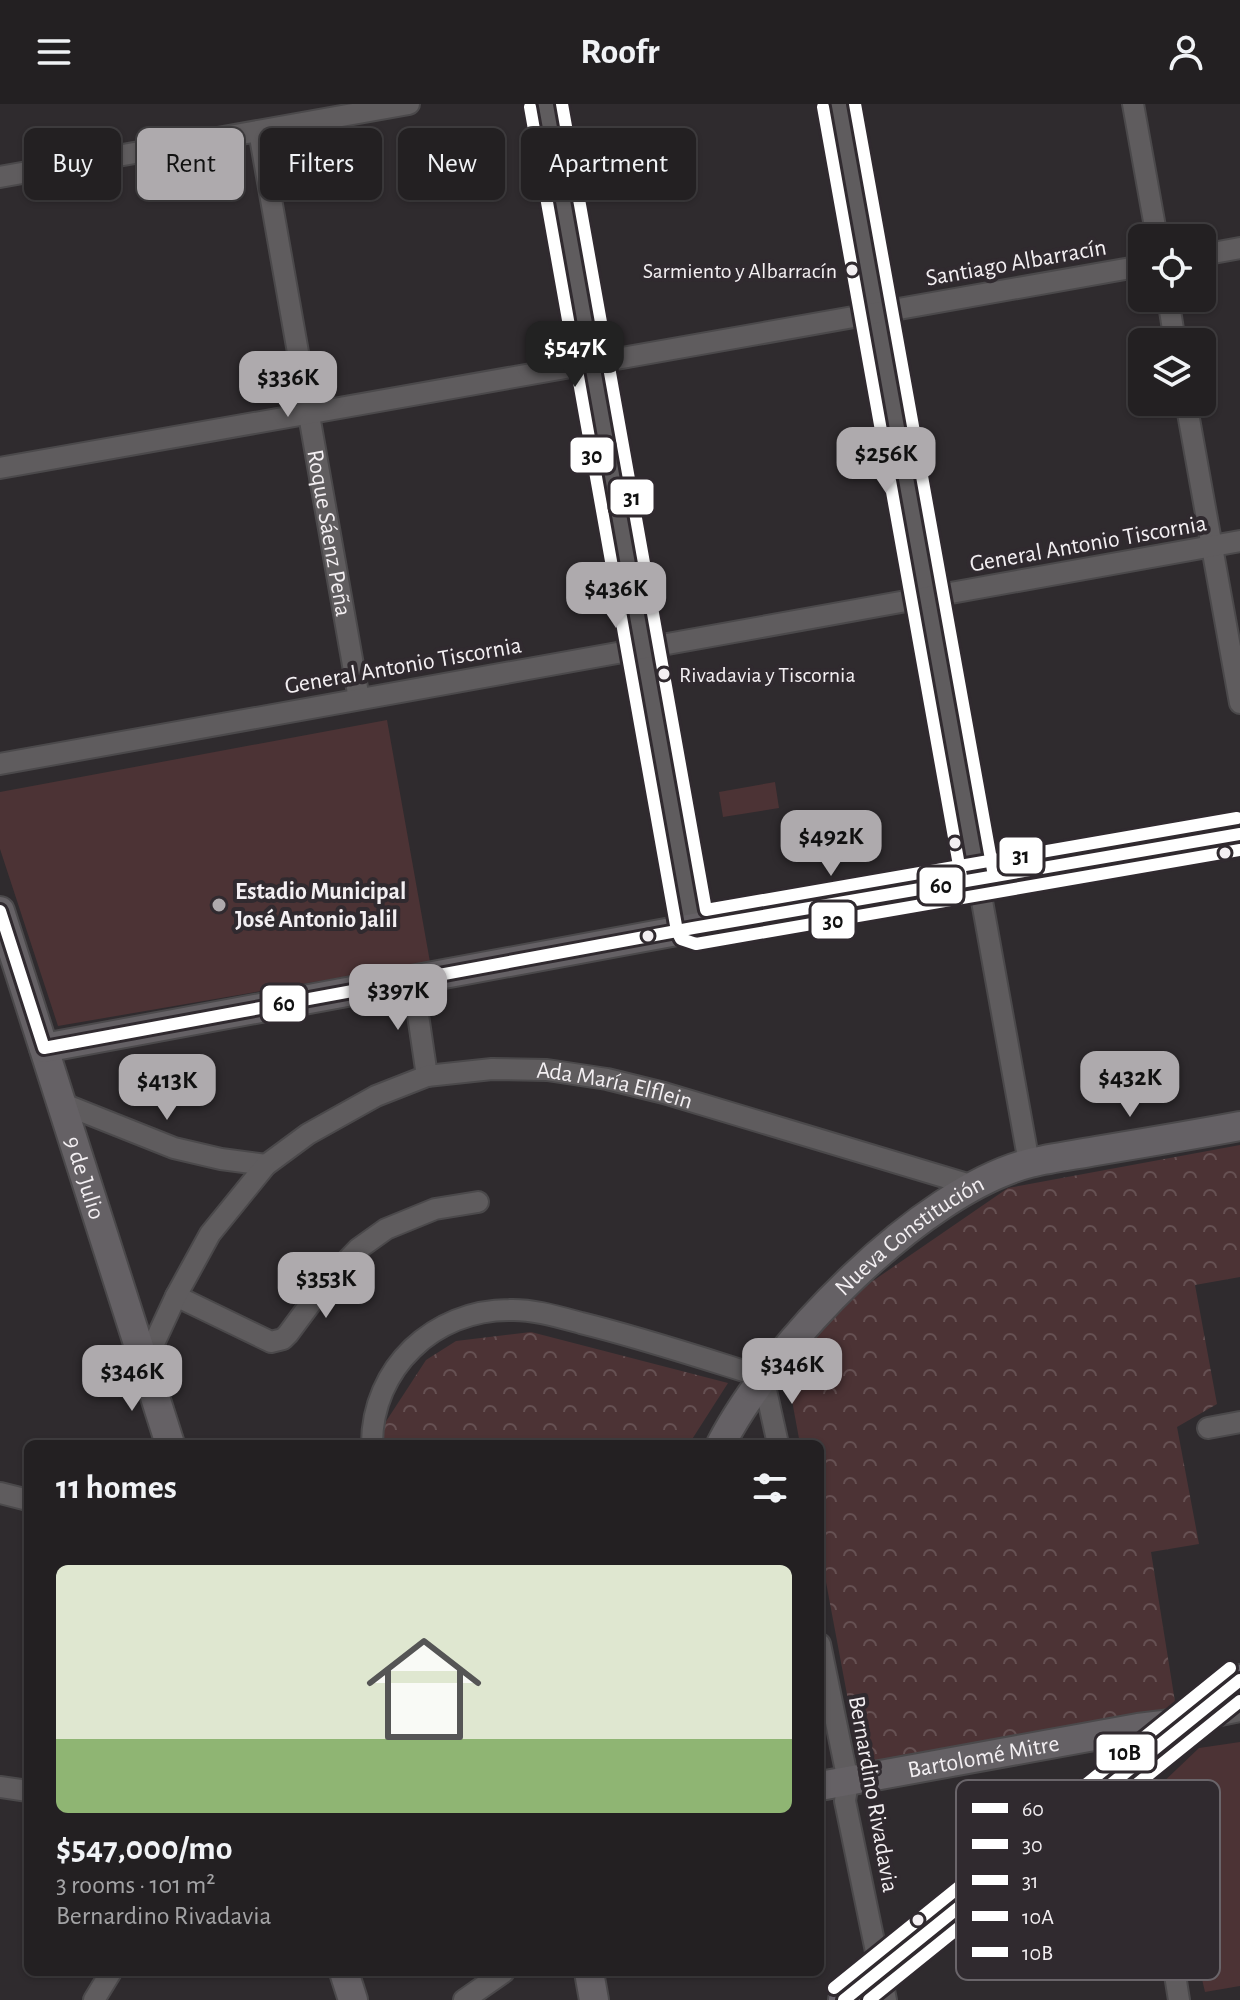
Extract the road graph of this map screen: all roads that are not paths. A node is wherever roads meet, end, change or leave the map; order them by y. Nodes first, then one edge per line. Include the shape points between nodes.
1 (409, 104) edge
2 (546, 104) edge
3 (839, 104) edge
4 (1133, 104) edge
5 (259, 131) junction
6 (0, 177) edge
7 (1154, 224) edge
8 (1240, 248) edge
9 (1216, 252) edge
10 (1128, 268) edge
11 (877, 313) junction
12 (592, 363) junction
13 (310, 414) junction
14 (1189, 416) edge
15 (0, 468) edge
16 (1240, 541) edge
17 (1212, 547) junction
18 (927, 598) junction
19 (644, 648) junction
20 (359, 699) junction
21 (1240, 703) edge
22 (0, 764) edge
23 (1240, 834) edge
24 (978, 879) junction
25 (0, 911) edge
26 (693, 928) junction
27 (413, 981) junction
28 (44, 1048) junction
29 (427, 1076) junction
30 (61, 1103) junction
31 (1240, 1126) edge
32 (1029, 1163) junction
33 (266, 1165) junction
34 (974, 1186) junction
35 (478, 1202) dead end
36 (176, 1296) junction
37 (144, 1365) junction
38 (763, 1377) junction
39 (1240, 1422) edge
40 (1208, 1428) dead end
41 (169, 1440) edge
42 (373, 1440) edge
43 (724, 1440) edge
44 (777, 1440) edge
45 (0, 1493) edge
46 (24, 1499) edge
47 (824, 1664) edge
48 (1240, 1680) edge
49 (1240, 1711) edge
50 (1188, 1722) junction
51 (1141, 1760) junction
52 (1118, 1780) edge
53 (1144, 1780) edge
54 (848, 1781) junction
55 (824, 1785) edge
56 (0, 1787) edge
57 (24, 1790) edge
58 (956, 1921) edge
59 (109, 1976) edge
60 (345, 1976) edge
61 (498, 1976) edge
62 (590, 1976) edge
63 (1176, 1980) edge
64 (883, 1985) edge
65 (94, 2000) edge
66 (353, 2000) edge
67 (464, 2000) edge
68 (594, 2000) edge
69 (844, 2000) edge
70 (1179, 2000) edge

1 - 5 street
2 - 12 street
3 - 11 street
4 - 7 street
5 - 6 street
5 - 13 street, Roque Sáenz Peña
8 - 9 street
10 - 11 street, Santiago Albarracín
11 - 12 street, Santiago Albarracín
11 - 18 street
12 - 13 street, Santiago Albarracín
12 - 19 street
13 - 15 street, Santiago Albarracín
13 - 20 street, Roque Sáenz Peña
14 - 17 street
16 - 17 street, General Antonio Tiscornia
17 - 18 street, General Antonio Tiscornia
17 - 21 street
18 - 19 street, General Antonio Tiscornia
18 - 24 street
19 - 20 street, General Antonio Tiscornia
19 - 26 street
20 - 22 street, General Antonio Tiscornia
23 - 24 street
24 - 26 street
24 - 32 street
25 - 28 street, 9 de Julio
26 - 27 street
27 - 28 street
27 - 29 street
28 - 30 street, 9 de Julio
29 - 33 street, Ada María Elflein via 376,1096
29 - 34 street, Ada María Elflein via 506,1069 607,1079
30 - 33 street via 174,1148
30 - 37 street, 9 de Julio
31 - 32 street
32 - 34 street, Nueva Constitución
33 - 36 street, Ada María Elflein via 210,1234
34 - 38 street, Nueva Constitución via 921,1219 875,1258 805,1326
35 - 36 street via 435,1209 386,1229 328,1280 278,1341
36 - 37 street, Ada María Elflein
37 - 41 street, 9 de Julio
38 - 42 street via 556,1316 510,1309 471,1315 434,1330 407,1351 377,1407
38 - 43 street, Nueva Constitución
38 - 44 street
39 - 40 street
45 - 46 street
47 - 54 street, Bernardino Rivadavia
48 - 50 main road
49 - 50 street, Bartolomé Mitre
50 - 51 main road
50 - 54 street, Bartolomé Mitre
51 - 52 main road
51 - 53 street
54 - 55 street, Bartolomé Mitre
54 - 64 street, Bernardino Rivadavia via 845,1801
56 - 57 street
58 - 64 main road
59 - 65 street
60 - 66 street
61 - 67 street
62 - 68 street
63 - 70 street
64 - 69 main road

